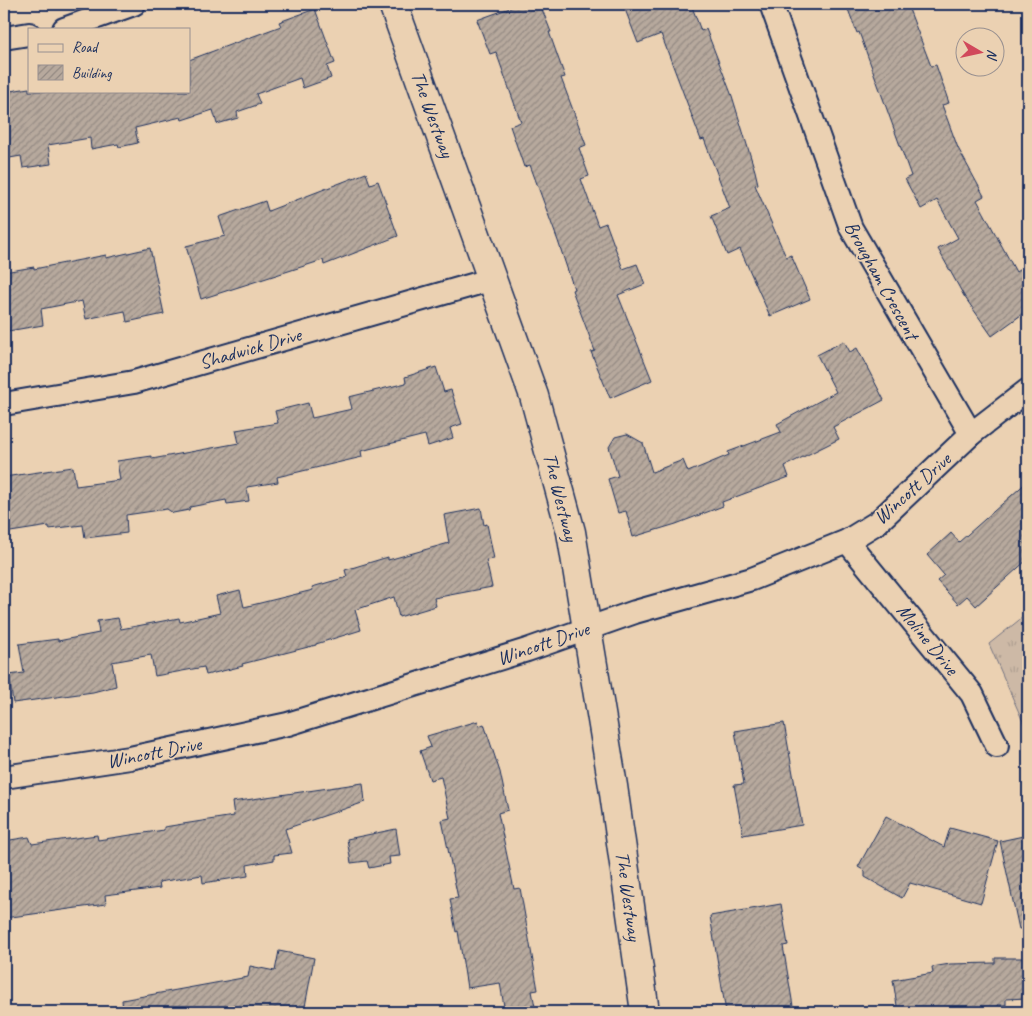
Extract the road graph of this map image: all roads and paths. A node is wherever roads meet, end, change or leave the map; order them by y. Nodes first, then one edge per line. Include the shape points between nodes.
1 (134, 4) edge
2 (393, 4) edge
3 (771, 4) edge
4 (67, 28) edge
5 (28, 34) edge
6 (4, 38) edge
7 (493, 279) junction
8 (1028, 390) edge
9 (4, 404) edge
10 (971, 434) junction
11 (847, 541) junction
12 (587, 629) junction
13 (997, 746) dead end
14 (4, 777) edge
15 (645, 1012) edge

1 - 4 street
2 - 7 main road, The Westway
3 - 10 street, Brougham Crescent via 850,228
5 - 6 street
7 - 9 street, Shadwick Drive via 134,382
7 - 12 main road, The Westway via 534,396 552,461 571,532
8 - 10 street, Wincott Drive
10 - 11 street, Wincott Drive via 878,522
11 - 12 street, Wincott Drive via 752,579
11 - 13 street, Moline Drive via 972,694
12 - 14 street, Wincott Drive via 288,724 130,758
12 - 15 main road, The Westway

